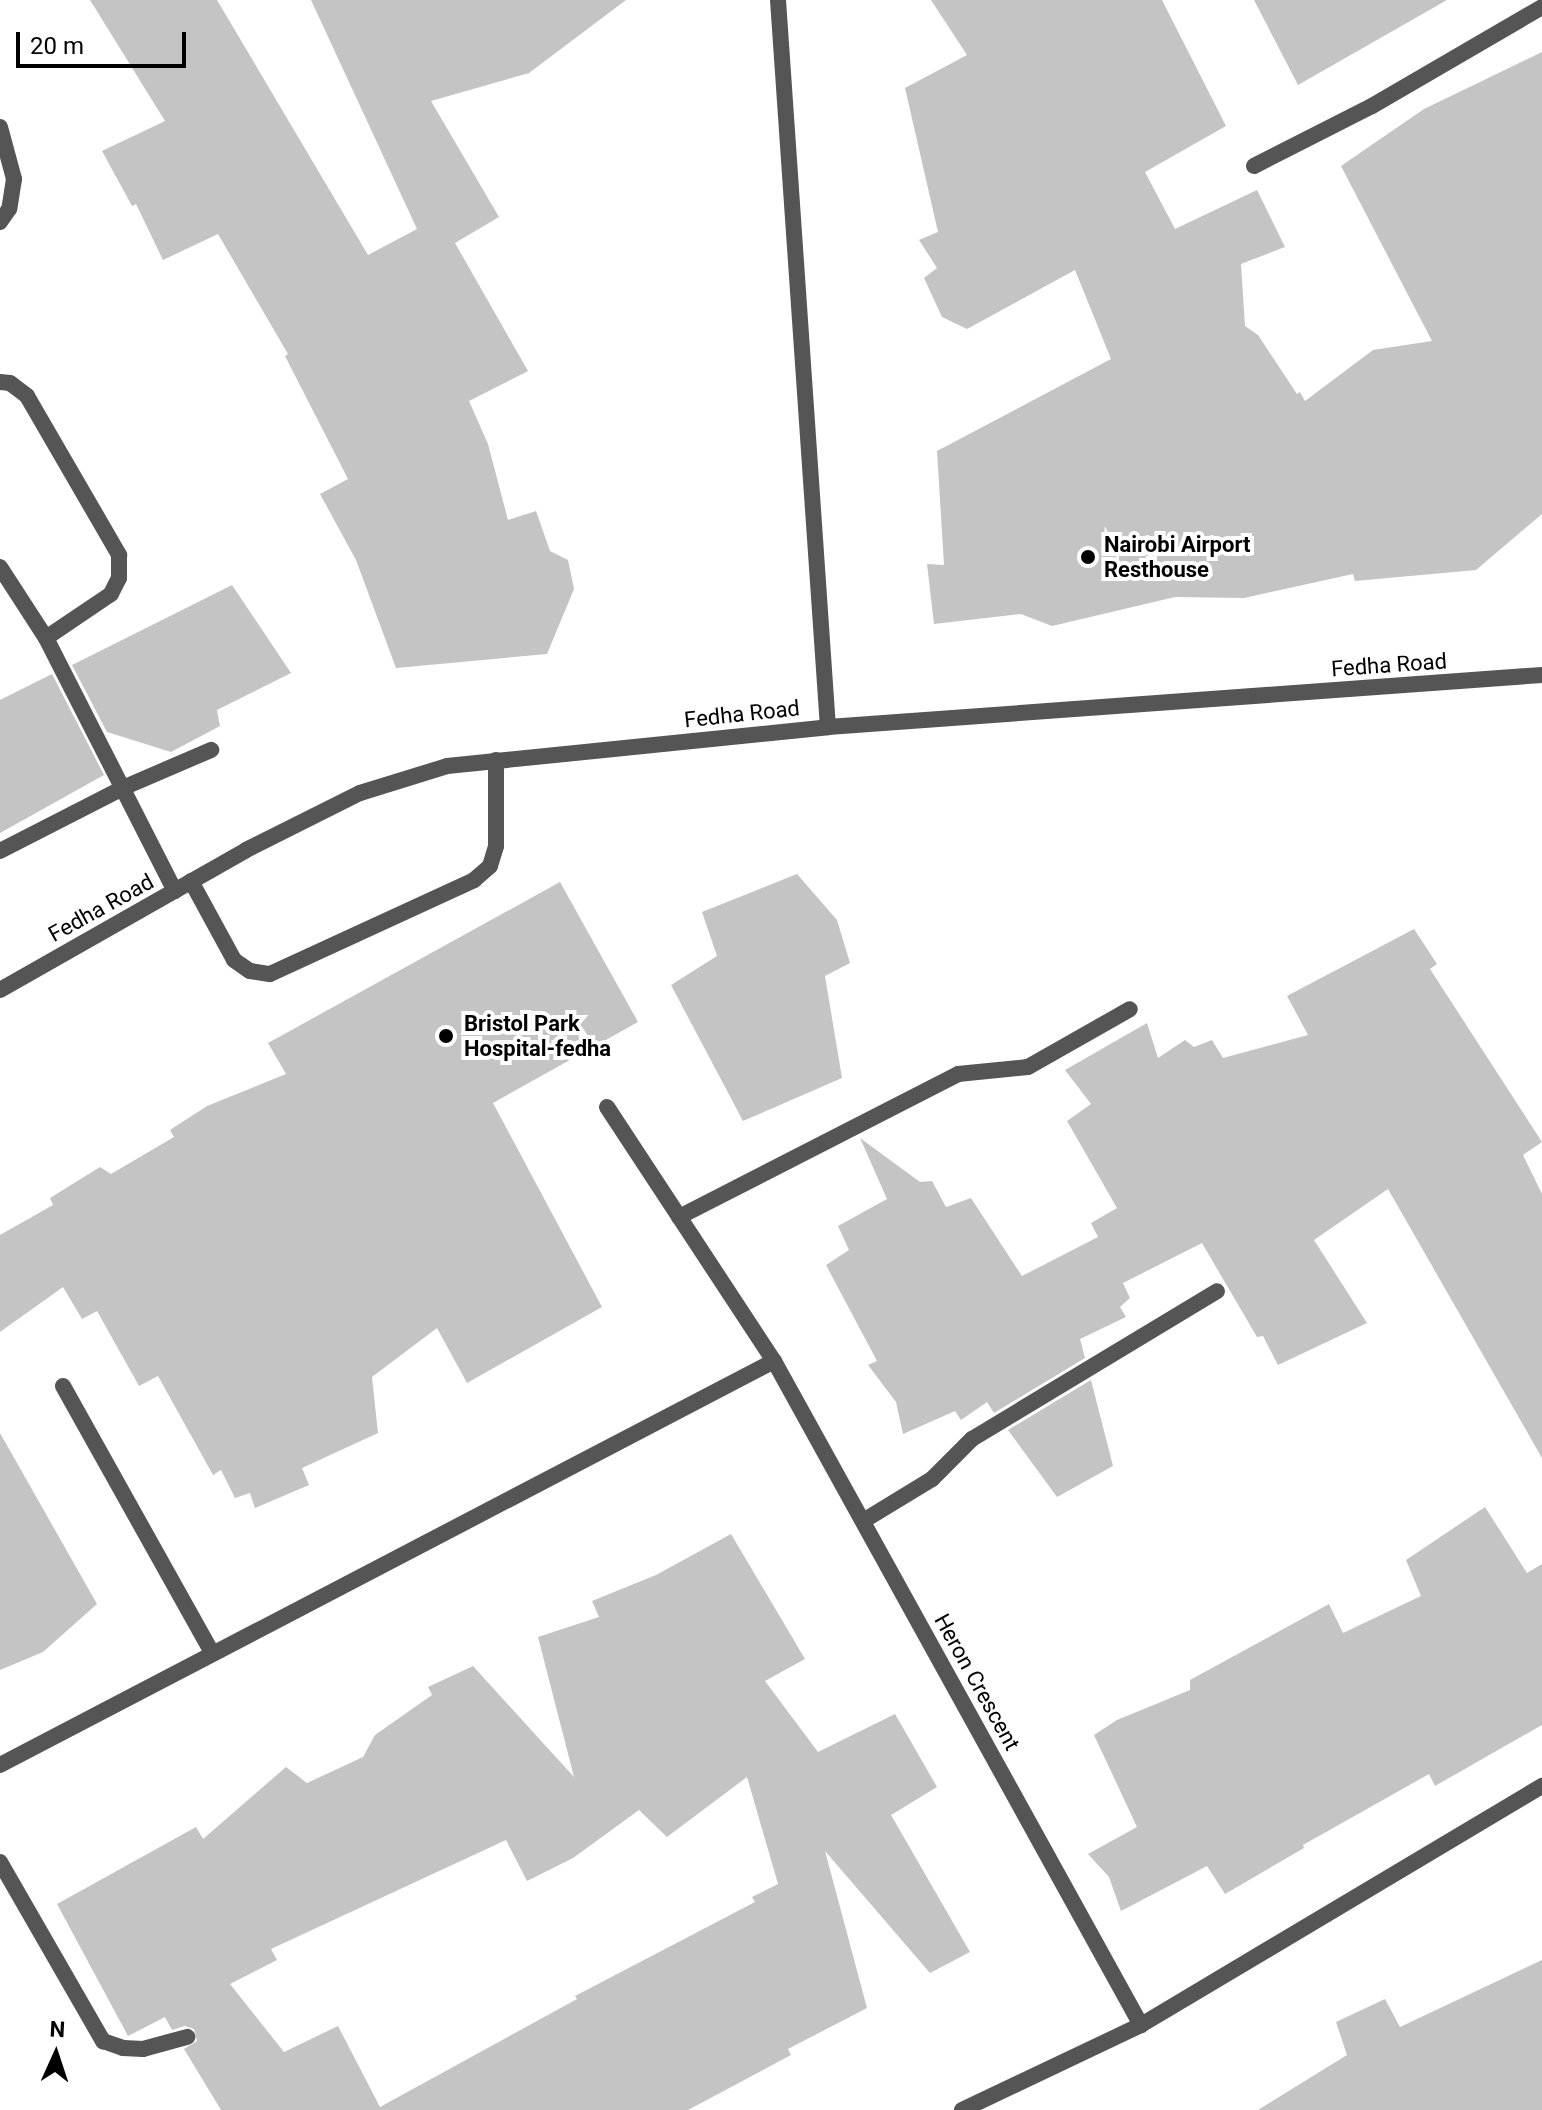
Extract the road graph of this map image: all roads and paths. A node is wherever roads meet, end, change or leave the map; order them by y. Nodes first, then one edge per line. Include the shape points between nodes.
1 (778, 0) edge
2 (1542, 7) edge
3 (0, 127) edge
4 (1254, 166) dead end
5 (0, 222) edge
6 (0, 382) edge
7 (0, 567) edge
8 (46, 638) junction
9 (1542, 675) edge
10 (828, 727) junction
11 (211, 750) dead end
12 (496, 760) junction
13 (125, 787) junction
14 (0, 851) edge
15 (191, 881) junction
16 (175, 891) junction
17 (0, 990) edge
18 (1130, 1009) dead end
19 (607, 1107) dead end
20 (679, 1217) junction
21 (1217, 1291) dead end
22 (774, 1361) junction
23 (63, 1386) dead end
24 (863, 1521) junction
25 (212, 1653) junction
26 (0, 1765) edge
27 (1542, 1786) edge
28 (0, 1862) edge
29 (1141, 2025) junction
30 (187, 2037) dead end
31 (962, 2110) edge

1 - 10 street
2 - 4 street via 1372,106
3 - 5 street via 14,179 9,209
6 - 8 street via 27,396 119,555 119,578 111,594
7 - 8 street
8 - 13 street
9 - 10 street, Fedha Road
10 - 12 street, Fedha Road
11 - 13 street
12 - 15 street, Fedha Road via 447,766 360,793
12 - 15 street via 496,846 490,866 474,880 270,974 250,971 234,960
13 - 14 street
13 - 16 street
15 - 16 street, Fedha Road
16 - 17 street, Fedha Road
18 - 20 street via 1028,1067 958,1074
19 - 20 street, Heron Crescent
20 - 22 street, Heron Crescent
21 - 24 street via 972,1439 932,1479
22 - 24 street, Heron Crescent
22 - 25 street
23 - 25 street
24 - 29 street, Heron Crescent
25 - 26 street
27 - 29 street
28 - 30 street via 103,2041 143,2049
29 - 31 street

